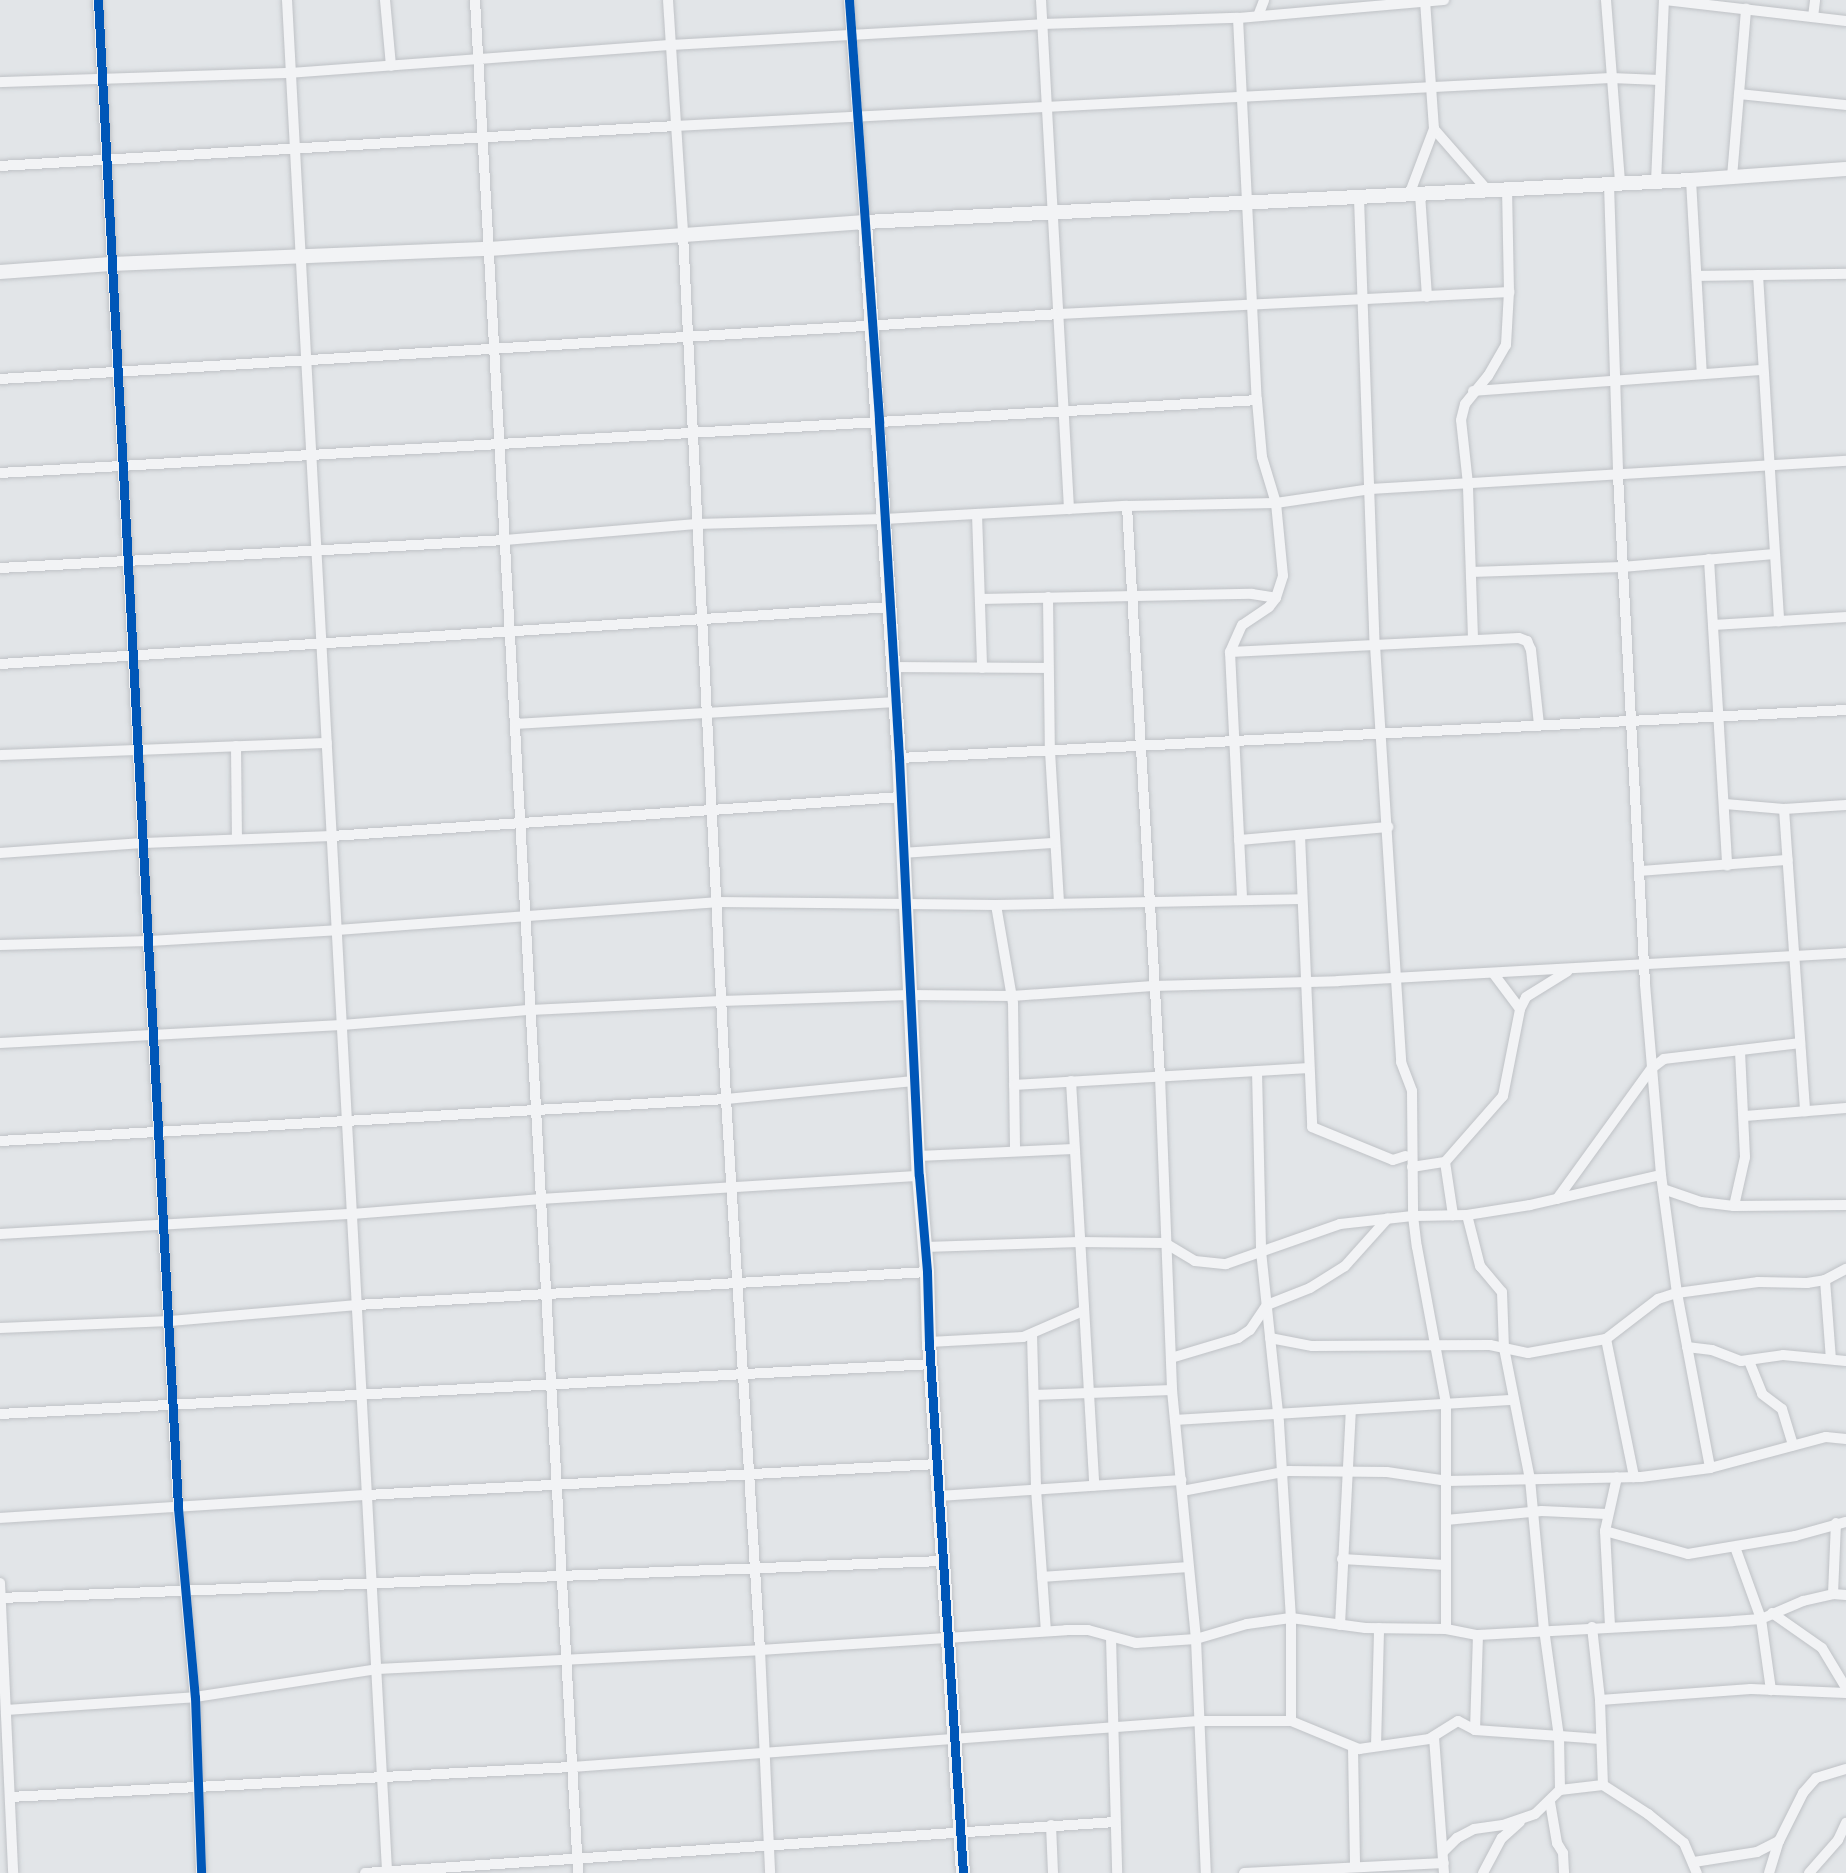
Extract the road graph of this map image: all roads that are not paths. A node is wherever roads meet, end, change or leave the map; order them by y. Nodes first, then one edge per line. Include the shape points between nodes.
1 (98, 0) edge
2 (287, 0) edge
3 (385, 0) edge
4 (475, 0) edge
5 (668, 0) edge
6 (849, 0) edge
7 (1041, 0) edge
8 (1264, 0) edge
9 (1425, 0) edge
10 (1444, 0) edge
11 (1606, 0) edge
12 (1665, 0) edge
13 (1815, 0) edge
14 (1746, 9) junction
15 (1258, 16) junction
16 (1813, 17) junction
17 (1238, 18) junction
18 (1846, 21) edge
19 (1042, 24) junction
20 (852, 36) junction
21 (671, 45) junction
22 (478, 59) junction
23 (391, 66) junction
24 (289, 73) junction
25 (102, 78) junction
26 (1611, 78) junction
27 (1660, 80) junction
28 (0, 82) edge
29 (1431, 88) junction
30 (1739, 94) junction
31 (1242, 99) junction
32 (1846, 105) edge
33 (1047, 108) junction
34 (858, 118) junction
35 (675, 126) junction
36 (1434, 129) junction
37 (482, 138) junction
38 (296, 150) junction
39 (106, 159) junction
40 (0, 166) edge
41 (1846, 169) edge
42 (1732, 177) junction
43 (1691, 180) junction
44 (1656, 182) junction
45 (1614, 184) junction
46 (1507, 190) junction
47 (1488, 191) junction
48 (1414, 195) junction
49 (1359, 198) junction
50 (1248, 204) junction
51 (1052, 213) junction
52 (865, 222) junction
53 (683, 234) junction
54 (489, 249) junction
55 (300, 256) junction
56 (111, 264) junction
57 (0, 272) edge
58 (1846, 274) edge
59 (1758, 275) junction
60 (1697, 276) junction
61 (1509, 292) junction
62 (1427, 297) junction
63 (1363, 300) junction
64 (1253, 306) junction
65 (1059, 314) junction
66 (872, 326) junction
67 (687, 336) junction
68 (494, 350) junction
69 (306, 359) junction
70 (1762, 370) junction
71 (117, 371) junction
72 (1702, 374) junction
73 (0, 379) edge
74 (1615, 380) junction
75 (1473, 391) junction
76 (1257, 400) junction
77 (1063, 412) junction
78 (879, 421) junction
79 (692, 435) junction
80 (499, 443) junction
81 (311, 456) junction
82 (1846, 461) edge
83 (122, 465) junction
84 (1769, 466) junction
85 (0, 473) edge
86 (1618, 475) junction
87 (1468, 484) junction
88 (1371, 489) junction
89 (1276, 503) junction
90 (1127, 506) junction
91 (1069, 509) junction
92 (977, 514) junction
93 (884, 519) junction
94 (696, 524) junction
95 (505, 540) junction
96 (316, 551) junction
97 (1774, 554) junction
98 (1709, 559) junction
99 (128, 561) junction
100 (1622, 567) junction
101 (0, 568) edge
102 (1471, 572) junction
103 (1048, 597) junction
104 (1276, 598) junction
105 (980, 599) junction
106 (1132, 599) junction
107 (890, 607) junction
108 (1846, 617) edge
109 (701, 620) junction
110 (1779, 621) junction
111 (1714, 625) junction
112 (510, 634) junction
113 (1473, 638) junction
114 (321, 644) junction
115 (1375, 645) junction
116 (1230, 652) junction
117 (133, 656) junction
118 (0, 664) edge
119 (893, 667) junction
120 (982, 668) junction
121 (1048, 668) junction
122 (895, 702) junction
123 (1846, 710) edge
124 (705, 713) junction
125 (1720, 716) junction
126 (1629, 720) junction
127 (514, 724) junction
128 (1539, 725) junction
129 (1382, 734) junction
130 (1235, 741) junction
131 (327, 743) junction
132 (236, 746) junction
133 (1140, 746) junction
134 (138, 748) junction
135 (1050, 751) junction
136 (0, 755) edge
137 (899, 758) junction
138 (901, 797) junction
139 (1725, 804) junction
140 (1846, 805) edge
141 (710, 809) junction
142 (1784, 809) junction
143 (520, 824) junction
144 (1388, 827) junction
145 (1300, 835) junction
146 (332, 836) junction
147 (237, 838) junction
148 (1239, 840) junction
149 (143, 843) junction
150 (1055, 843) junction
151 (0, 853) edge
152 (904, 853) junction
153 (1788, 860) junction
154 (1727, 865) junction
155 (1640, 871) junction
156 (1242, 898) junction
157 (1302, 899) junction
158 (716, 902) junction
159 (905, 902) junction
160 (1059, 903) junction
161 (1151, 903) junction
162 (996, 905) junction
163 (525, 914) junction
164 (337, 930) junction
165 (149, 941) junction
166 (0, 945) edge
167 (1846, 953) edge
168 (1795, 957) junction
169 (1645, 965) junction
170 (1572, 969) junction
171 (1493, 973) junction
172 (1396, 977) junction
173 (1307, 982) junction
174 (1153, 986) junction
175 (911, 995) junction
176 (1012, 996) junction
177 (721, 1001) junction
178 (1520, 1009) junction
179 (530, 1010) junction
180 (342, 1025) junction
181 (155, 1034) junction
182 (0, 1043) edge
183 (1800, 1043) junction
184 (1740, 1050) junction
185 (1309, 1068) junction
186 (1652, 1068) junction
187 (1257, 1071) junction
188 (1160, 1076) junction
189 (914, 1081) junction
190 (1071, 1082) junction
191 (1014, 1085) junction
192 (726, 1099) junction
193 (1846, 1108) edge
194 (536, 1111) junction
195 (1805, 1111) junction
196 (1745, 1116) junction
197 (347, 1118) junction
198 (159, 1129) junction
199 (0, 1141) edge
200 (1074, 1149) junction
201 (1015, 1150) junction
202 (918, 1156) junction
203 (1405, 1156) dead end
204 (1445, 1162) junction
205 (1412, 1167) junction
206 (1661, 1175) junction
207 (919, 1176) junction
208 (734, 1187) junction
209 (1663, 1189) junction
210 (541, 1199) junction
211 (1556, 1199) junction
212 (1846, 1205) edge
213 (1734, 1206) junction
214 (352, 1214) junction
215 (1453, 1215) junction
216 (1467, 1215) junction
217 (1413, 1216) junction
218 (1388, 1218) junction
219 (165, 1225) junction
220 (0, 1234) edge
221 (1079, 1242) junction
222 (1165, 1243) junction
223 (925, 1247) junction
224 (1261, 1251) junction
225 (1846, 1269) edge
226 (927, 1272) junction
227 (1825, 1280) junction
228 (740, 1283) junction
229 (1677, 1293) junction
230 (546, 1294) junction
231 (357, 1305) junction
232 (1267, 1305) junction
233 (1083, 1311) junction
234 (170, 1321) junction
235 (0, 1328) edge
236 (1032, 1334) junction
237 (1270, 1338) junction
238 (1606, 1339) junction
239 (929, 1342) junction
240 (1434, 1346) junction
241 (1504, 1348) junction
242 (1687, 1348) junction
243 (1171, 1358) junction
244 (1831, 1359) junction
245 (1749, 1361) junction
246 (1846, 1361) edge
247 (931, 1364) junction
248 (745, 1373) junction
249 (551, 1384) junction
250 (1172, 1390) junction
251 (1088, 1393) junction
252 (362, 1394) junction
253 (1034, 1395) junction
254 (1513, 1400) junction
255 (1446, 1404) junction
256 (175, 1405) junction
257 (1351, 1410) junction
258 (0, 1415) edge
259 (1278, 1415) junction
260 (1175, 1420) junction
261 (1846, 1439) edge
262 (1793, 1444) junction
263 (937, 1464) junction
264 (1710, 1468) junction
265 (1347, 1471) junction
266 (1282, 1472) junction
267 (750, 1474) junction
268 (1634, 1477) junction
269 (1617, 1478) junction
270 (1530, 1479) junction
271 (1447, 1481) junction
272 (557, 1484) junction
273 (1094, 1485) junction
274 (1181, 1485) junction
275 (1036, 1489) junction
276 (368, 1494) junction
277 (939, 1496) junction
278 (178, 1508) junction
279 (1534, 1512) junction
280 (1607, 1514) junction
281 (0, 1518) edge
282 (1446, 1520) junction
283 (1841, 1522) edge
284 (1605, 1531) junction
285 (1735, 1547) junction
286 (1342, 1559) junction
287 (943, 1561) junction
288 (1446, 1565) junction
289 (1188, 1567) junction
290 (755, 1569) junction
291 (562, 1576) junction
292 (1042, 1577) junction
293 (0, 1583) edge
294 (372, 1583) junction
295 (185, 1591) junction
296 (1833, 1594) junction
297 (1846, 1595) edge
298 (0, 1598) edge
299 (1772, 1613) junction
300 (1290, 1618) junction
301 (1761, 1619) junction
302 (1340, 1625) junction
303 (1610, 1626) junction
304 (1592, 1627) junction
305 (1379, 1628) junction
306 (1446, 1629) junction
307 (1544, 1629) junction
308 (1046, 1631) junction
309 (1478, 1635) junction
310 (950, 1637) junction
311 (1111, 1637) junction
312 (1196, 1639) junction
313 (760, 1650) junction
314 (568, 1661) junction
315 (377, 1669) junction
316 (2, 1672) edge
317 (1772, 1690) junction
318 (1846, 1691) edge
319 (194, 1697) junction
320 (1600, 1700) junction
321 (6, 1710) junction
322 (1198, 1721) junction
323 (1291, 1721) junction
324 (1112, 1726) junction
325 (1475, 1730) junction
326 (1434, 1737) junction
327 (1559, 1737) junction
328 (957, 1738) junction
329 (1600, 1739) junction
330 (1376, 1746) junction
331 (1353, 1748) junction
332 (763, 1753) junction
333 (4, 1761) edge
334 (572, 1766) junction
335 (1846, 1769) edge
336 (383, 1775) junction
337 (195, 1785) junction
338 (1603, 1785) junction
339 (1560, 1790) junction
340 (10, 1797) junction
341 (1550, 1802) junction
342 (1525, 1817) junction
343 (1115, 1822) junction
344 (1846, 1823) edge
345 (1051, 1825) junction
346 (962, 1832) junction
347 (1779, 1841) junction
348 (768, 1847) junction
349 (0, 1855) edge
350 (13, 1855) junction
351 (577, 1859) junction
352 (1444, 1863) edge
353 (1355, 1867) junction
354 (1695, 1867) edge
355 (1384, 1869) edge
356 (387, 1872) edge
357 (1303, 1872) edge
358 (13, 1873) edge
359 (201, 1873) edge
360 (365, 1873) edge
361 (578, 1873) edge
362 (770, 1873) edge
363 (963, 1873) edge
364 (1053, 1873) edge
365 (1117, 1873) edge
366 (1206, 1873) edge
367 (1244, 1873) edge
368 (1483, 1873) edge
369 (1564, 1873) edge
370 (1769, 1873) edge
371 (1809, 1873) edge

1 - 25 street
2 - 24 street
3 - 23 street
4 - 22 street
5 - 21 street
6 - 20 street
7 - 19 street
8 - 15 street
9 - 10 street
9 - 15 street
9 - 29 street
11 - 26 street
12 - 14 street
12 - 27 street
13 - 16 street
14 - 16 street
14 - 30 street
15 - 17 street
16 - 18 street
17 - 19 street
17 - 31 street
19 - 20 street
19 - 33 street
20 - 21 street
20 - 34 street
21 - 22 street
21 - 35 street
22 - 23 street
22 - 37 street
23 - 24 street
24 - 25 street
24 - 38 street
25 - 28 street
25 - 39 street
26 - 27 street
26 - 29 street
26 - 45 street
27 - 44 street
29 - 31 street
29 - 36 street
30 - 32 street
30 - 42 street
31 - 33 street
31 - 50 street
33 - 34 street
33 - 51 street
34 - 35 street
34 - 52 street
35 - 37 street
35 - 53 street
36 - 47 street
36 - 48 street
37 - 38 street
37 - 54 street
38 - 39 street
38 - 55 street
39 - 40 street
39 - 56 street
41 - 42 street
42 - 43 street
43 - 44 street
43 - 60 street
44 - 45 street
45 - 46 street
45 - 74 street
46 - 47 street
46 - 61 street
47 - 48 street
48 - 49 street
48 - 62 street
49 - 50 street
49 - 63 street
50 - 51 street
50 - 64 street
51 - 52 street
51 - 65 street
52 - 53 street
52 - 66 street
53 - 54 street
53 - 67 street
54 - 55 street
54 - 68 street
55 - 56 street
55 - 69 street
56 - 57 street
56 - 71 street
58 - 59 street
59 - 60 street
59 - 70 street
60 - 72 street
61 - 62 street
61 - 75 street via 1506,345
62 - 63 street
63 - 64 street
63 - 88 street
64 - 65 street
64 - 76 street
65 - 66 street
65 - 77 street
66 - 67 street
66 - 78 street
67 - 68 street
67 - 79 street
68 - 69 street
68 - 80 street
69 - 71 street
69 - 81 street
70 - 72 street
70 - 84 street
71 - 73 street
71 - 83 street
72 - 74 street
74 - 75 street
74 - 86 street
75 - 87 street via 1461,420
76 - 77 street
76 - 89 street via 1262,457
77 - 78 street
77 - 91 street
78 - 79 street
78 - 93 street
79 - 80 street
79 - 94 street
80 - 81 street
80 - 95 street
81 - 83 street
81 - 96 street
82 - 84 street
83 - 85 street
83 - 99 street
84 - 86 street
84 - 97 street
86 - 87 street
86 - 100 street
87 - 88 street
87 - 102 street
88 - 89 street
88 - 115 street
89 - 90 street
89 - 104 street via 1283,576
90 - 91 street
90 - 106 street
91 - 92 street
92 - 93 street
92 - 105 street
93 - 94 street
93 - 107 street
94 - 95 street
94 - 109 street
95 - 96 street
95 - 112 street
96 - 99 street
96 - 114 street
97 - 98 street
97 - 110 street
98 - 100 street
98 - 111 street
99 - 101 street
99 - 117 street
100 - 102 street
100 - 126 street
102 - 113 street
103 - 105 street
103 - 106 street
103 - 121 street
104 - 106 street via 1252,594
104 - 116 street via 1242,625
105 - 120 street
106 - 133 street
107 - 109 street
107 - 119 street
108 - 110 street
109 - 112 street
109 - 124 street
110 - 111 street
111 - 125 street
112 - 114 street
112 - 127 street
113 - 115 street
113 - 128 street via 1527,641
114 - 117 street
114 - 131 street
115 - 116 street
115 - 129 street
116 - 130 street
117 - 118 street
117 - 134 street
119 - 120 street
119 - 122 street
120 - 121 street
121 - 135 street
122 - 124 street
122 - 137 street
123 - 125 street
124 - 127 street
124 - 141 street
125 - 126 street
125 - 139 street
126 - 128 street
126 - 155 street
127 - 143 street
128 - 129 street
129 - 130 street
129 - 144 street
130 - 133 street
130 - 148 street
131 - 132 street
131 - 146 street
132 - 134 street
132 - 147 street
133 - 135 street
133 - 161 street
134 - 136 street
134 - 149 street
135 - 137 street
135 - 150 street
137 - 138 street
138 - 141 street
138 - 152 street
139 - 142 street
139 - 154 street
140 - 142 street
141 - 143 street
141 - 158 street
142 - 153 street
143 - 146 street
143 - 163 street
144 - 145 street
144 - 172 street
145 - 148 street
145 - 157 street
146 - 147 street
146 - 164 street
147 - 149 street
148 - 156 street
149 - 151 street
149 - 165 street
150 - 152 street
150 - 160 street
152 - 159 street
153 - 154 street
153 - 168 street
154 - 155 street
155 - 169 street
156 - 157 street
156 - 161 street
157 - 173 street
158 - 159 street
158 - 163 street
158 - 177 street
159 - 162 street
159 - 175 street
160 - 161 street
160 - 162 street
161 - 174 street
162 - 176 street
163 - 164 street
163 - 179 street
164 - 165 street
164 - 180 street
165 - 166 street
165 - 181 street
167 - 168 street
168 - 169 street
168 - 183 street
169 - 170 street
169 - 186 street
170 - 171 street
170 - 178 street via 1538,987
171 - 172 street
171 - 178 street
172 - 173 street
172 - 205 street via 1401,1062 1412,1091
173 - 174 street
173 - 185 street
174 - 176 street
174 - 188 street
175 - 176 street
175 - 177 street
175 - 189 street
176 - 191 street
177 - 179 street
177 - 192 street
178 - 204 street via 1503,1096
179 - 180 street
179 - 194 street
180 - 181 street
180 - 197 street
181 - 182 street
181 - 198 street
183 - 184 street
183 - 195 street
184 - 186 street via 1664,1059
184 - 196 street
185 - 187 street
185 - 203 street via 1312,1127 1393,1160
186 - 206 street
186 - 211 street
187 - 188 street
187 - 224 street
188 - 190 street
188 - 222 street
189 - 192 street
189 - 202 street
190 - 191 street
190 - 200 street
191 - 201 street
192 - 194 street
192 - 208 street
193 - 195 street
194 - 197 street
194 - 210 street
195 - 196 street
196 - 213 street via 1745,1157
197 - 198 street
197 - 214 street
198 - 199 street
198 - 219 street
200 - 201 street
200 - 221 street
201 - 202 street
202 - 207 street
204 - 205 street
204 - 215 street
205 - 217 street
206 - 209 street
206 - 211 street
207 - 208 street
207 - 223 street
208 - 210 street
208 - 228 street
209 - 213 street via 1701,1202
209 - 229 street
210 - 214 street
210 - 230 street
211 - 216 street
212 - 213 street
214 - 219 street
214 - 231 street
215 - 216 street
215 - 217 street
216 - 241 street via 1480,1266 1502,1292
217 - 218 street
217 - 240 street
218 - 224 street via 1340,1224
218 - 232 street via 1345,1266
219 - 220 street
219 - 234 street
221 - 222 street
221 - 223 street
221 - 233 street
222 - 224 street via 1195,1261 1216,1264
222 - 243 street
223 - 226 street
224 - 232 street
225 - 227 street
226 - 228 street
226 - 239 street
227 - 229 street
227 - 244 street
228 - 230 street
228 - 248 street
229 - 238 street via 1658,1299
229 - 242 street
230 - 231 street
230 - 249 street
231 - 234 street
231 - 252 street
232 - 237 street
232 - 243 street via 1256,1324 1238,1338
233 - 236 street
233 - 251 street
234 - 235 street
234 - 256 street
236 - 239 street
236 - 253 street
237 - 240 street via 1312,1346
237 - 259 street
238 - 241 street via 1528,1353
238 - 268 street
239 - 247 street
240 - 241 street
240 - 255 street
241 - 254 street
242 - 245 street
242 - 264 street
243 - 250 street
244 - 245 street via 1783,1355
244 - 246 street
245 - 262 street via 1762,1394 1782,1409
247 - 248 street
247 - 263 street
248 - 249 street
248 - 267 street
249 - 252 street
249 - 272 street
250 - 251 street
250 - 260 street
251 - 253 street
251 - 273 street
252 - 256 street
252 - 276 street
253 - 275 street
254 - 255 street
254 - 270 street
255 - 257 street
255 - 271 street
256 - 258 street
256 - 278 street
257 - 259 street
257 - 265 street
259 - 260 street
259 - 266 street
260 - 274 street
261 - 262 street via 1826,1437
262 - 264 street
263 - 267 street
263 - 277 street
264 - 268 street
265 - 266 street
265 - 271 street
265 - 286 street
266 - 274 street
266 - 300 street
267 - 272 street
267 - 290 street
268 - 269 street
269 - 270 street
269 - 280 street
270 - 271 street
270 - 279 street
271 - 282 street
272 - 276 street
272 - 291 street
273 - 274 street
273 - 275 street
274 - 289 street
275 - 277 street
275 - 292 street
276 - 278 street
276 - 294 street
277 - 287 street
278 - 281 street
278 - 295 street
279 - 280 street
279 - 282 street
279 - 307 street
280 - 284 street
282 - 288 street
283 - 285 street
283 - 296 street
284 - 285 street via 1688,1554
284 - 303 street
285 - 301 street
286 - 288 street
286 - 302 street
287 - 290 street
287 - 310 street
288 - 306 street
289 - 292 street
289 - 312 street
290 - 291 street
290 - 313 street
291 - 294 street
291 - 314 street
292 - 308 street
293 - 298 street
294 - 295 street
294 - 315 street
295 - 298 street
295 - 319 street
296 - 297 street
296 - 299 street
298 - 316 street
299 - 301 street
299 - 318 street via 1822,1648
300 - 302 street
300 - 312 street via 1247,1624
300 - 323 street
301 - 303 street
301 - 317 street
302 - 305 street
303 - 304 street
304 - 307 street
304 - 320 street
305 - 306 street
305 - 330 street
306 - 309 street
307 - 309 street
307 - 327 street
308 - 310 street
308 - 311 street via 1088,1630
309 - 325 street
310 - 313 street
310 - 328 street
311 - 312 street via 1136,1643
311 - 324 street
312 - 322 street
313 - 314 street
313 - 332 street
314 - 315 street
314 - 334 street
315 - 319 street
315 - 336 street
316 - 321 street
317 - 318 street
317 - 320 street
319 - 321 street
319 - 337 street
320 - 329 street
321 - 333 street
322 - 323 street
322 - 324 street
322 - 366 street
323 - 331 street
324 - 328 street
324 - 343 street
325 - 326 street via 1458,1721
325 - 327 street
326 - 330 street
326 - 352 street
327 - 329 street
327 - 339 street
328 - 332 street
328 - 346 street
329 - 338 street
330 - 331 street
331 - 353 street
332 - 334 street
332 - 348 street
333 - 340 street
334 - 336 street
334 - 351 street
335 - 347 street via 1816,1778 1803,1793
336 - 337 street
336 - 356 street
337 - 340 street
337 - 359 street
338 - 339 street
338 - 354 street via 1684,1843
339 - 341 street
340 - 350 street
341 - 342 street
341 - 369 street
342 - 352 street via 1474,1829 1457,1838
342 - 368 street via 1502,1838
343 - 345 street
343 - 365 street
344 - 371 street via 1838,1840
345 - 346 street
345 - 364 street
346 - 348 street
346 - 363 street
347 - 354 street via 1757,1852
347 - 370 street
348 - 351 street
348 - 362 street
349 - 350 street
350 - 358 street
351 - 356 street
351 - 361 street
352 - 355 street
353 - 355 street
353 - 357 street
356 - 360 street
357 - 367 street

